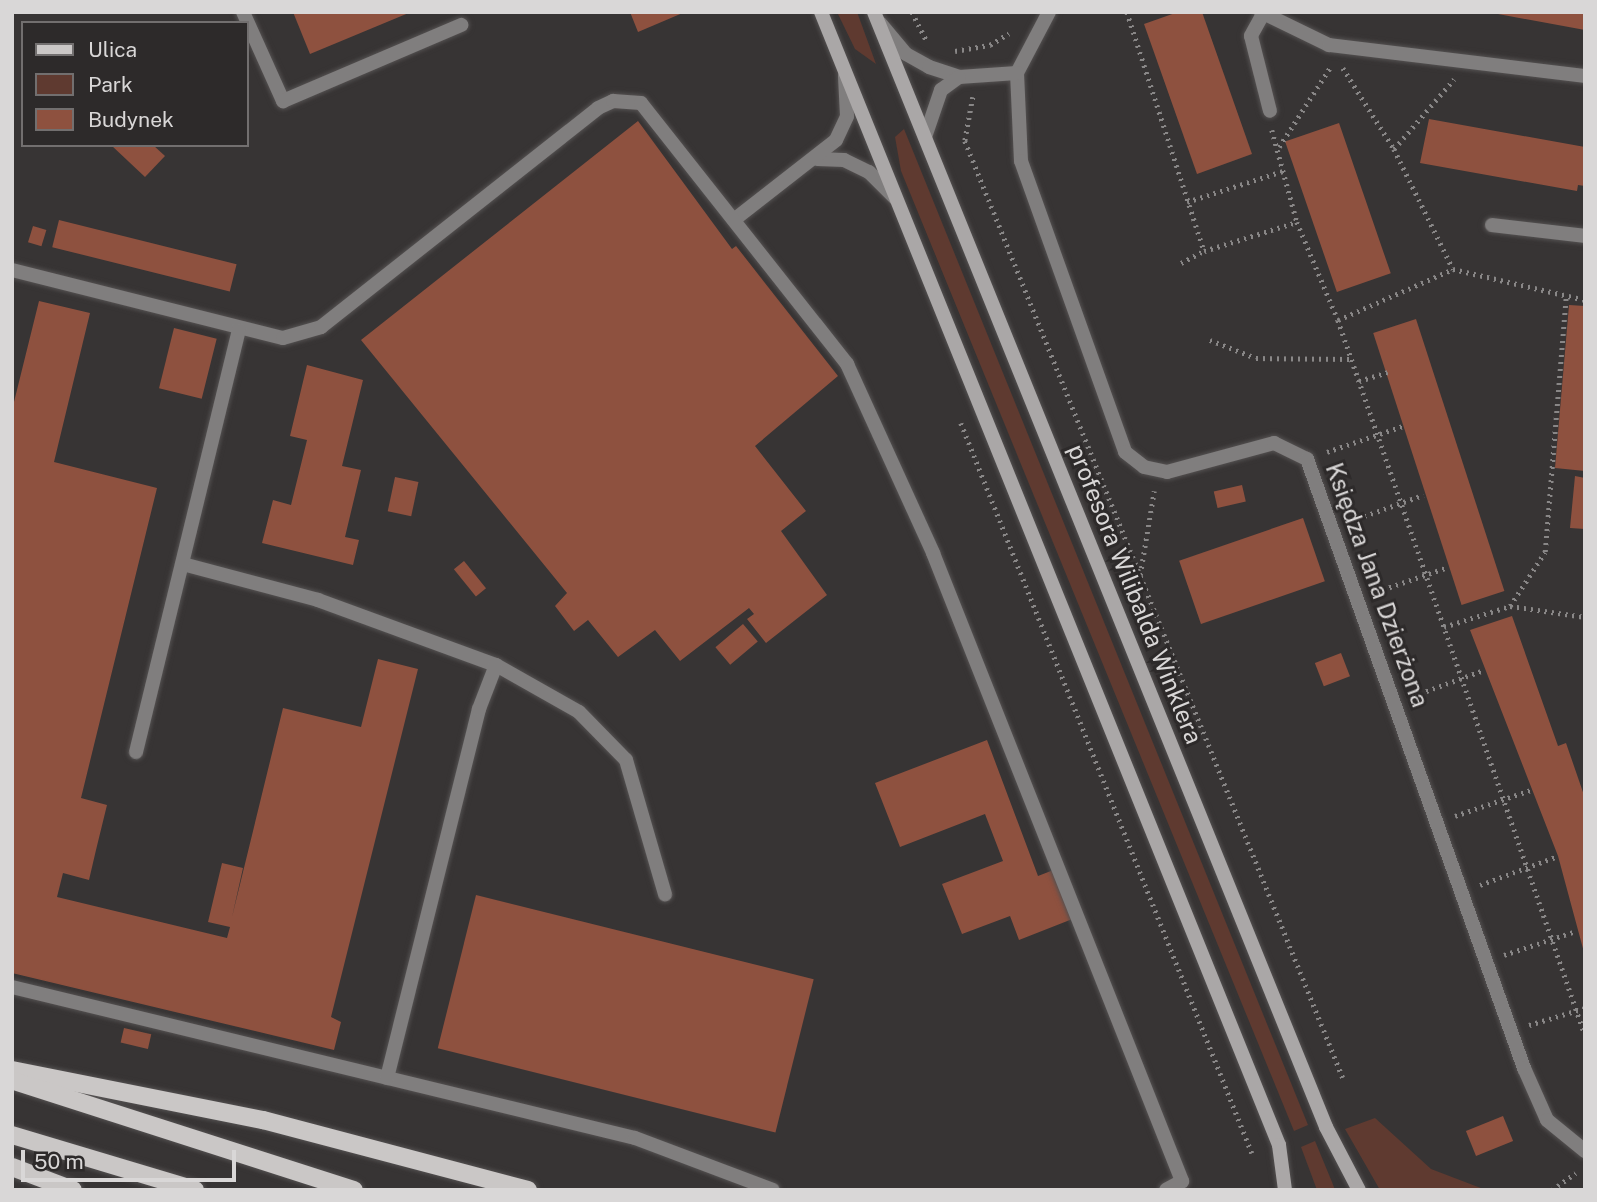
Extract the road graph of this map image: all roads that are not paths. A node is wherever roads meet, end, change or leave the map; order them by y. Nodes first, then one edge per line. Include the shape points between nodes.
1 (821, 12) edge
2 (1049, 12) edge
3 (1262, 13) edge
4 (875, 15) edge
5 (248, 23) edge
6 (461, 25) dead end
7 (845, 73) junction
8 (1017, 73) junction
9 (1585, 76) edge
10 (958, 77) junction
11 (1270, 111) road end
12 (925, 137) junction
13 (817, 159) junction
14 (896, 199) junction
15 (734, 219) junction
16 (1492, 225) dead end
17 (1585, 236) edge
18 (12, 270) edge
19 (239, 330) junction
20 (183, 564) junction
21 (496, 665) junction
22 (136, 752) dead end
23 (665, 894) dead end
24 (12, 987) edge
25 (12, 1070) edge
26 (387, 1078) junction
27 (12, 1080) edge
28 (12, 1135) edge
29 (1585, 1151) edge
30 (12, 1167) edge
31 (73, 1190) edge
32 (195, 1190) edge
33 (354, 1190) edge
34 (528, 1190) edge
35 (772, 1190) edge
36 (1166, 1190) edge
37 (1285, 1190) edge
38 (1360, 1190) edge

1 - 7 main road
2 - 8 street
3 - 9 street via 1329,45
3 - 11 street via 1251,36
4 - 10 street via 906,54
4 - 12 main road, profesora Wilibalda Winklera
5 - 6 street via 283,101
7 - 13 street via 847,116
7 - 14 main road
8 - 10 street
8 - 29 street, Księdza Jana Dzierżona via 1021,161 1125,452 1157,470 1189,468 1274,443 1307,459 1511,1031 1547,1120
10 - 12 street via 941,90
12 - 38 main road, profesora Wilibalda Winklera via 1326,1127
13 - 14 street via 844,160 869,172
13 - 15 street
14 - 37 main road via 1279,1145
15 - 19 street via 652,112 629,99 613,101 321,327 282,338
15 - 36 street via 847,364 933,553 1182,1181
16 - 17 street
18 - 19 street
19 - 20 street
20 - 21 street via 318,600
20 - 22 street
21 - 23 street via 606,733 626,760
21 - 26 street via 479,709
24 - 26 street
25 - 34 main road via 327,1135
26 - 35 street via 635,1138
27 - 33 main road
28 - 32 main road
30 - 31 main road

